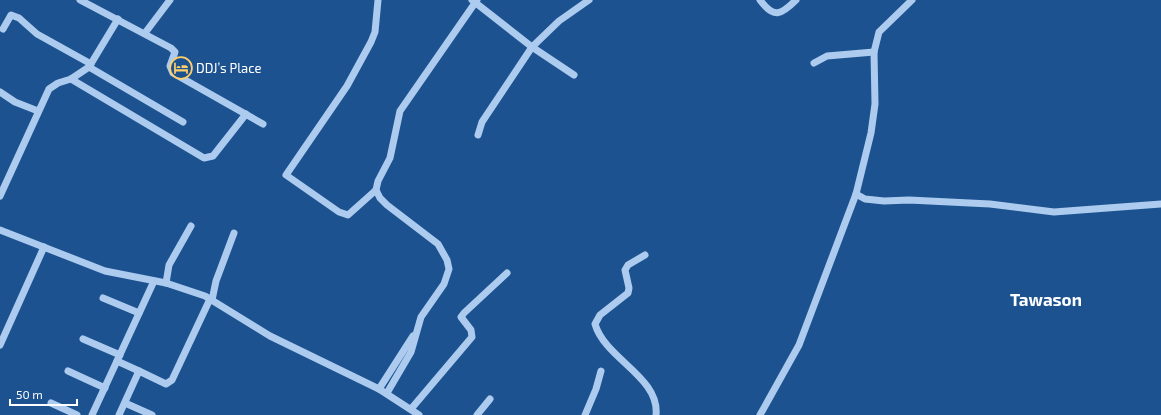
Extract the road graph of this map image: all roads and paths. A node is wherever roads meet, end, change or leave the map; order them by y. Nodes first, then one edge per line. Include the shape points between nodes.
1 (80, 0) edge
2 (170, 0) edge
3 (378, 0) edge
4 (589, 0) edge
5 (760, 0) edge
6 (796, 0) edge
7 (912, 0) edge
8 (474, 1) edge
9 (118, 20) junction
10 (3, 29) dead end
11 (146, 33) junction
12 (532, 47) junction
13 (874, 52) junction
14 (814, 63) dead end
15 (90, 65) junction
16 (574, 75) dead end
17 (71, 79) junction
18 (0, 92) edge
19 (38, 111) junction
20 (246, 114) junction
21 (183, 122) dead end
22 (263, 124) dead end
23 (478, 135) dead end
24 (376, 190) junction
25 (856, 194) junction
26 (0, 196) edge
27 (1161, 204) edge
28 (191, 226) dead end
29 (0, 230) edge
30 (234, 233) dead end
31 (44, 247) junction
32 (645, 255) dead end
33 (508, 273) dead end
34 (154, 280) junction
35 (166, 283) junction
36 (102, 298) dead end
37 (211, 299) junction
38 (139, 313) junction
39 (415, 333) junction
40 (82, 339) dead end
41 (0, 345) edge
42 (119, 358) junction
43 (68, 371) dead end
44 (139, 371) junction
45 (601, 371) dead end
46 (105, 388) junction
47 (380, 389) junction
48 (387, 394) junction
49 (490, 399) dead end
50 (51, 403) dead end
51 (125, 403) junction
52 (411, 409) junction
53 (77, 415) edge
54 (92, 415) edge
55 (119, 415) edge
56 (152, 415) edge
57 (419, 415) edge
58 (477, 415) edge
59 (585, 415) edge
60 (656, 415) edge
61 (760, 415) edge

1 - 9 street
2 - 11 street
3 - 24 street via 375,32 371,42 347,86 286,175 339,212 348,215
4 - 12 street via 559,21
5 - 6 street via 769,11 776,14
7 - 13 street via 879,32
8 - 12 street
8 - 24 street via 400,110 390,158
9 - 11 street
9 - 15 street
10 - 15 street via 11,15 37,34
11 - 20 street via 175,52 170,66 174,73
12 - 16 street
12 - 23 street via 482,122
13 - 14 street via 827,56
13 - 25 street via 875,104 871,134
15 - 17 street
15 - 21 street
17 - 19 street via 52,86
17 - 20 street via 204,158 213,156
18 - 19 street via 15,102
19 - 26 street
20 - 22 street
24 - 39 street via 387,205 434,240 447,260 448,276 427,306
25 - 27 street via 865,199 884,201 990,204 1054,212
25 - 61 street via 799,345
28 - 35 street via 169,265
29 - 31 street
30 - 37 street
31 - 34 street via 105,271
31 - 41 street
32 - 60 street via 628,265 625,270 628,293 600,315 595,324 605,341 651,391 657,406
33 - 52 street via 464,313 462,318 472,330 472,337
34 - 35 street
34 - 38 street
35 - 37 street
36 - 38 street
37 - 44 street via 169,383 166,384
37 - 47 street via 270,336
38 - 42 street
39 - 47 street
39 - 48 street via 411,352
40 - 42 street
42 - 44 street
42 - 46 street
43 - 46 street
44 - 51 street
45 - 59 street
46 - 54 street
47 - 48 street
48 - 52 street
49 - 58 street
50 - 53 street
51 - 55 street
51 - 56 street
52 - 57 street

